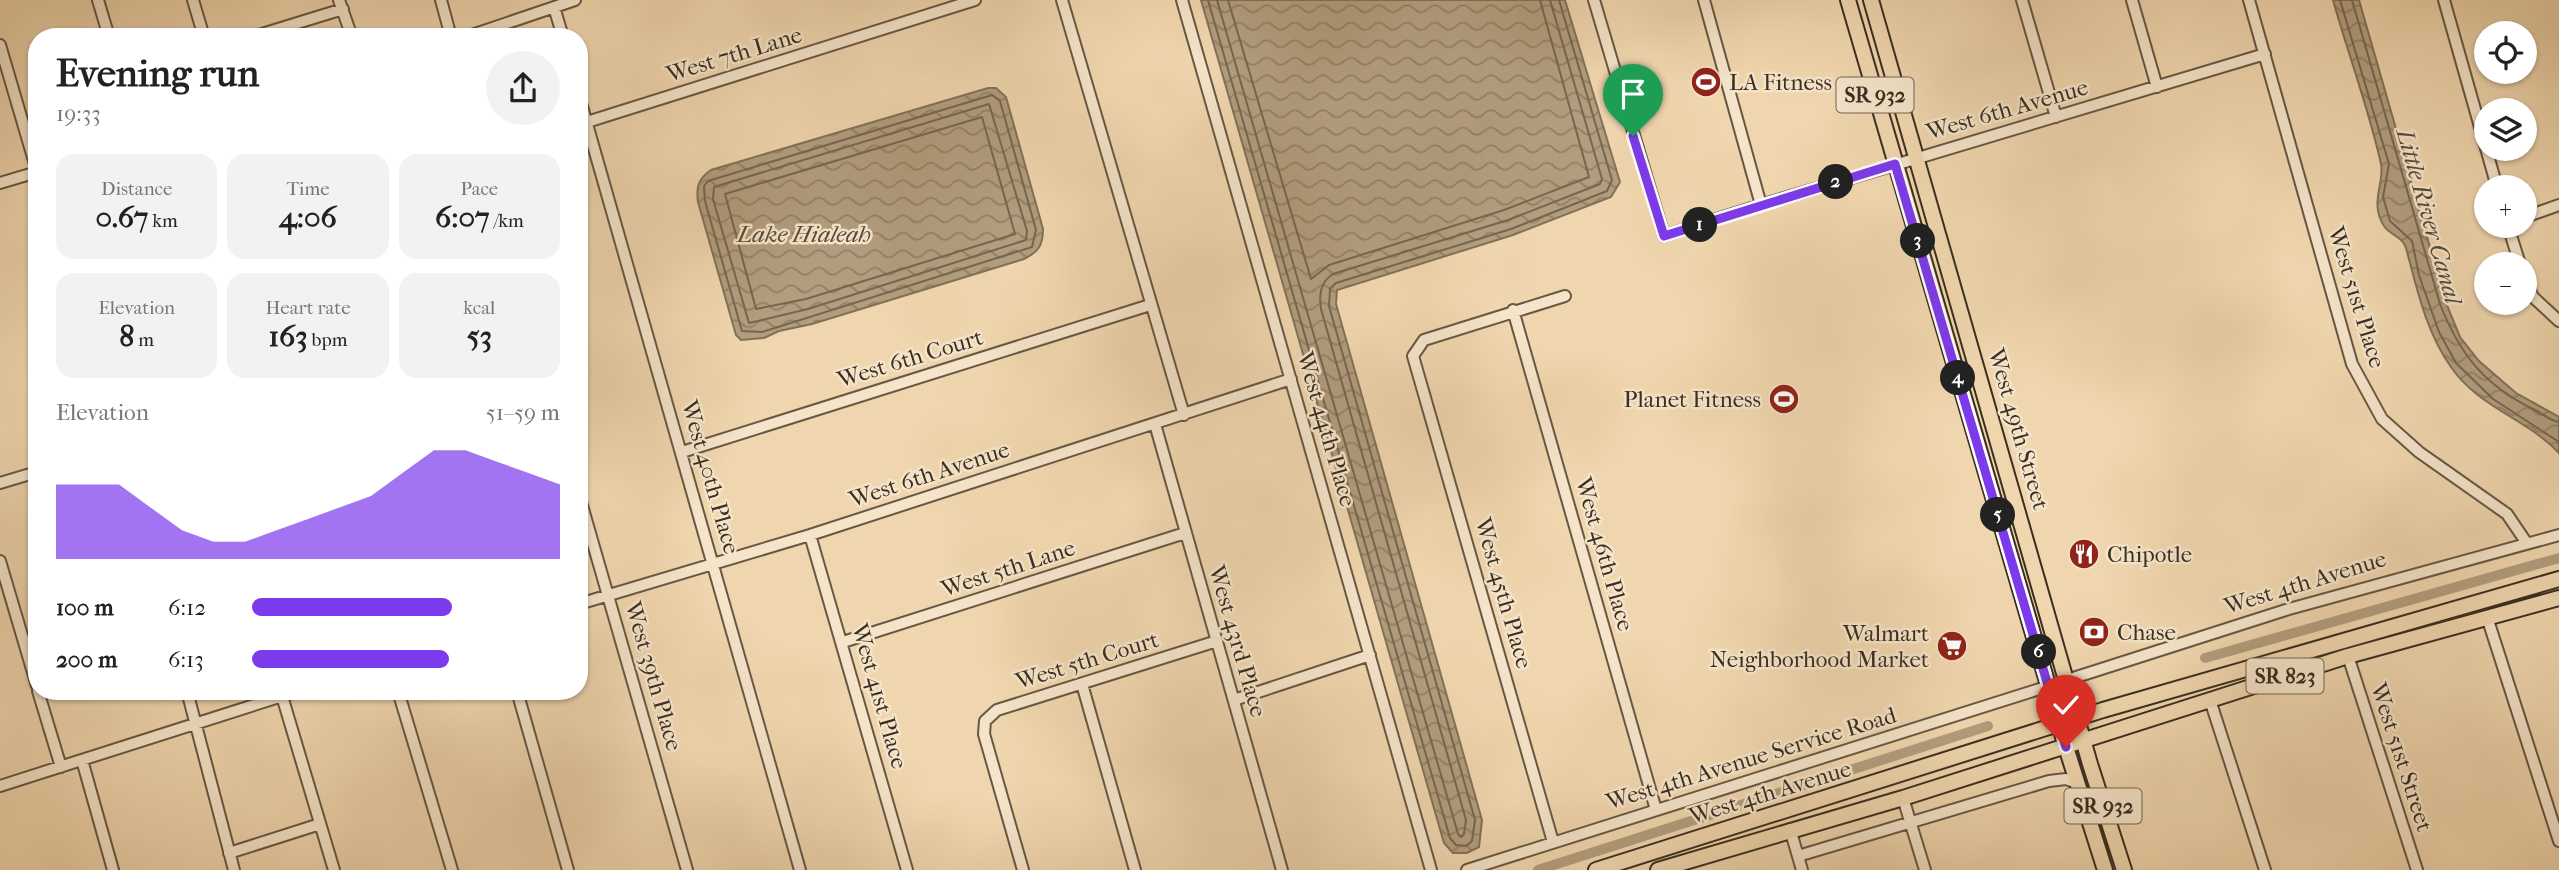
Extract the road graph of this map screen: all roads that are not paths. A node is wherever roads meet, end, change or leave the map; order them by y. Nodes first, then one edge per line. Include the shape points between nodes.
1 (98, 0) edge
2 (193, 0) edge
3 (441, 0) edge
4 (575, 0) edge
5 (975, 0) edge
6 (1062, 0) edge
7 (1182, 0) edge
8 (1594, 0) edge
9 (1704, 0) edge
10 (1848, 0) edge
11 (1871, 0) edge
12 (2022, 0) edge
13 (2132, 0) edge
14 (2249, 0) edge
15 (2444, 0) edge
16 (341, 4) edge
17 (554, 6) junction
18 (106, 28) edge
19 (201, 28) edge
20 (276, 28) edge
21 (349, 28) edge
22 (449, 28) edge
23 (492, 28) edge
24 (560, 28) edge
25 (0, 45) edge
26 (2265, 54) junction
27 (2157, 87) junction
28 (2056, 117) junction
29 (588, 122) edge
30 (588, 125) edge
31 (28, 141) edge
32 (1916, 158) junction
33 (1895, 164) junction
34 (28, 175) edge
35 (2494, 175) edge
36 (0, 183) edge
37 (1761, 205) junction
38 (2559, 205) edge
39 (2537, 212) edge
40 (1565, 296) dead end
41 (2537, 300) edge
42 (1150, 305) junction
43 (1513, 310) junction
44 (2559, 321) edge
45 (1290, 379) junction
46 (1184, 415) junction
47 (1155, 424) junction
48 (682, 452) junction
49 (28, 475) edge
50 (0, 484) edge
51 (588, 525) edge
52 (1185, 533) junction
53 (810, 535) junction
54 (2559, 535) edge
55 (2526, 542) junction
56 (0, 561) edge
57 (713, 562) junction
58 (2559, 579) edge
59 (609, 595) junction
60 (2559, 598) edge
61 (588, 601) edge
62 (2426, 615) junction
63 (2487, 617) junction
64 (1217, 641) junction
65 (843, 642) junction
66 (1370, 655) junction
67 (28, 656) edge
68 (2347, 656) junction
69 (2067, 680) junction
70 (1082, 684) junction
71 (2049, 686) junction
72 (41, 700) edge
73 (189, 700) edge
74 (270, 700) edge
75 (283, 700) edge
76 (401, 700) edge
77 (520, 700) edge
78 (1234, 700) junction
79 (2210, 700) junction
80 (2078, 718) junction
81 (2059, 724) junction
82 (195, 725) junction
83 (2084, 741) junction
84 (2066, 747) junction
85 (82, 760) junction
86 (61, 767) junction
87 (2077, 783) junction
88 (0, 786) edge
89 (1903, 798) junction
90 (1807, 803) junction
91 (1656, 810) junction
92 (320, 824) junction
93 (1911, 824) junction
94 (1790, 829) junction
95 (2559, 841) edge
96 (1553, 842) junction
97 (1670, 847) junction
98 (229, 853) junction
99 (1798, 856) junction
100 (113, 870) edge
101 (234, 870) edge
102 (334, 870) edge
103 (452, 870) edge
104 (568, 870) edge
105 (687, 870) edge
106 (800, 870) edge
107 (907, 870) edge
108 (1023, 870) edge
109 (1135, 870) edge
110 (1282, 870) edge
111 (1431, 870) edge
112 (1467, 870) edge
113 (1596, 870) edge
114 (1656, 870) edge
115 (1802, 870) edge
116 (1925, 870) edge
117 (2105, 870) edge
118 (2124, 870) edge
119 (2265, 870) edge
120 (2417, 870) edge

1 - 18 street
2 - 19 street
3 - 22 street
4 - 17 street
5 - 29 street, West 7th Lane
6 - 42 street
7 - 45 street, West 44th Place
8 - 37 street, West 6th Avenue via 1664,236
9 - 37 street
10 - 33 main road, West 49th Street / SR 932
11 - 32 main road, West 49th Street / SR 932
12 - 28 street
13 - 27 street
14 - 26 street, West 51st Place
15 - 35 street
16 - 20 street
16 - 21 street
17 - 23 street
17 - 24 street
25 - 31 street
26 - 27 street, West 6th Avenue
26 - 55 street, West 51st Place via 2352,364 2382,419 2419,452 2507,514
27 - 28 street, West 6th Avenue
28 - 32 street, West 6th Avenue
30 - 48 street, West 40th Place
32 - 33 street, West 6th Avenue
32 - 69 main road, West 49th Street / SR 932
33 - 37 street, West 6th Avenue
33 - 71 main road, West 49th Street / SR 932
34 - 36 street
38 - 39 street
40 - 43 street
41 - 44 street
42 - 46 street
42 - 48 street, West 6th Court
43 - 91 street, West 46th Place
43 - 96 street, West 45th Place via 1424,341 1413,356
45 - 46 street, West 6th Avenue
45 - 66 street, West 44th Place
46 - 47 street, West 6th Avenue
47 - 52 street, West 43rd Place
47 - 53 street, West 6th Avenue
48 - 57 street, West 40th Place
49 - 50 street
51 - 59 street, West 39th Place
52 - 64 street, West 43rd Place
52 - 65 street, West 5th Lane
53 - 57 street, West 6th Avenue
53 - 65 street, West 41st Place
54 - 55 street, West 4th Avenue
55 - 69 street, West 4th Avenue via 2289,609
56 - 67 street
57 - 59 street, West 6th Avenue
57 - 106 street, West 40th Place
58 - 62 main road, SR 823
59 - 61 street, West 6th Avenue
59 - 105 street, West 39th Place
60 - 63 main road, SR 823
62 - 68 main road via 2411,626 2363,641
62 - 80 main road, SR 823
63 - 68 main road, SR 823
63 - 95 street
64 - 70 street, West 5th Court
64 - 78 street, West 43rd Place
65 - 107 street, West 41st Place
66 - 78 street
66 - 111 street, West 44th Place
68 - 79 main road, SR 823
68 - 120 street, West 51st Street
69 - 80 main road, West 49th Street / SR 932
70 - 108 street, West 5th Court via 997,710 985,721 984,734
70 - 109 street
71 - 81 main road, West 49th Street / SR 932
71 - 91 street, West 4th Avenue Service Road
72 - 86 street
73 - 82 street
74 - 82 street
75 - 92 street
76 - 103 street
77 - 104 street
78 - 110 street, West 43rd Place
79 - 83 main road, SR 823
79 - 119 street
80 - 81 main road, West 4th Avenue / SR 823
80 - 83 main road, West 49th Street / SR 932
81 - 84 main road, West 49th Street / SR 932
81 - 90 main road, West 4th Avenue / SR 823
82 - 85 street
82 - 98 street
83 - 84 main road, West 4th Avenue / SR 823
83 - 118 main road, West 49th Street / SR 932
84 - 87 main road, West 49th Street / SR 932
84 - 89 main road, West 4th Avenue / SR 823
85 - 86 street
85 - 100 street
86 - 88 street
87 - 93 street via 2049,781
87 - 117 main road, West 49th Street / SR 932
89 - 93 street
89 - 94 main road, West 4th Avenue / SR 823
90 - 94 main road
90 - 97 main road, West 4th Avenue / SR 823
91 - 96 street, West 4th Avenue Service Road
92 - 98 street
92 - 102 street
93 - 99 street
93 - 116 street
94 - 99 street
94 - 114 main road, West 4th Avenue / SR 823
96 - 112 street, West 4th Avenue Service Road
97 - 113 main road, West 4th Avenue / SR 823
97 - 114 main road via 1659,856
98 - 101 street
99 - 115 street

